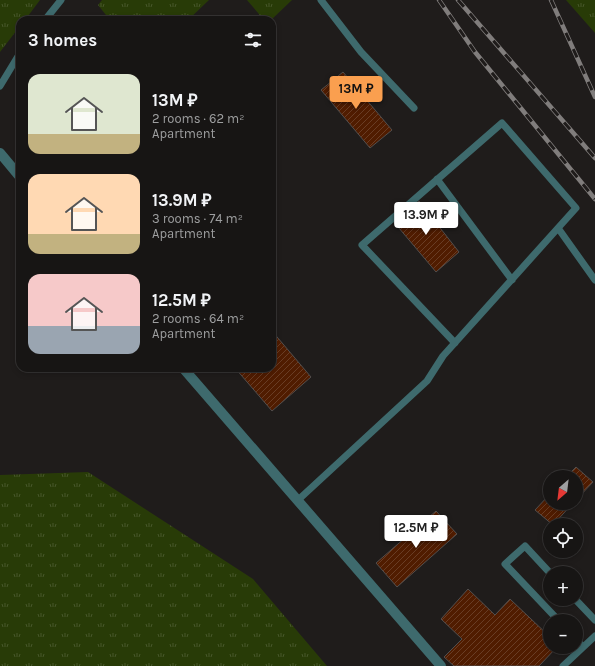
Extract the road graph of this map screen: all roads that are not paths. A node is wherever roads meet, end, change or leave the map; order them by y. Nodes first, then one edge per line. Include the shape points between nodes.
1 (61, 0) edge
2 (321, 0) edge
3 (48, 16) edge
4 (16, 59) edge
5 (0, 86) edge
6 (414, 108) dead end
7 (0, 153) edge
8 (16, 172) edge
9 (437, 179) junction
10 (558, 228) junction
11 (512, 280) junction
12 (595, 280) edge
13 (455, 343) junction
14 (186, 372) edge
15 (297, 501) junction
16 (544, 566) edge
17 (543, 604) edge
18 (545, 606) edge
19 (582, 606) edge
20 (552, 614) edge
21 (595, 620) edge
22 (595, 636) edge
23 (584, 647) joint
24 (441, 666) edge
25 (563, 666) edge

1 - 3 lane
2 - 6 lane via 361,52
4 - 5 lane
7 - 8 street
9 - 10 lane via 502,123 576,208
9 - 11 lane
9 - 13 lane via 362,245
10 - 11 lane
10 - 12 lane
11 - 13 lane
13 - 15 lane via 427,381
14 - 15 street
15 - 24 street
16 - 17 lane via 525,546 506,564
18 - 20 lane
19 - 21 lane
22 - 23 lane
23 - 25 lane

